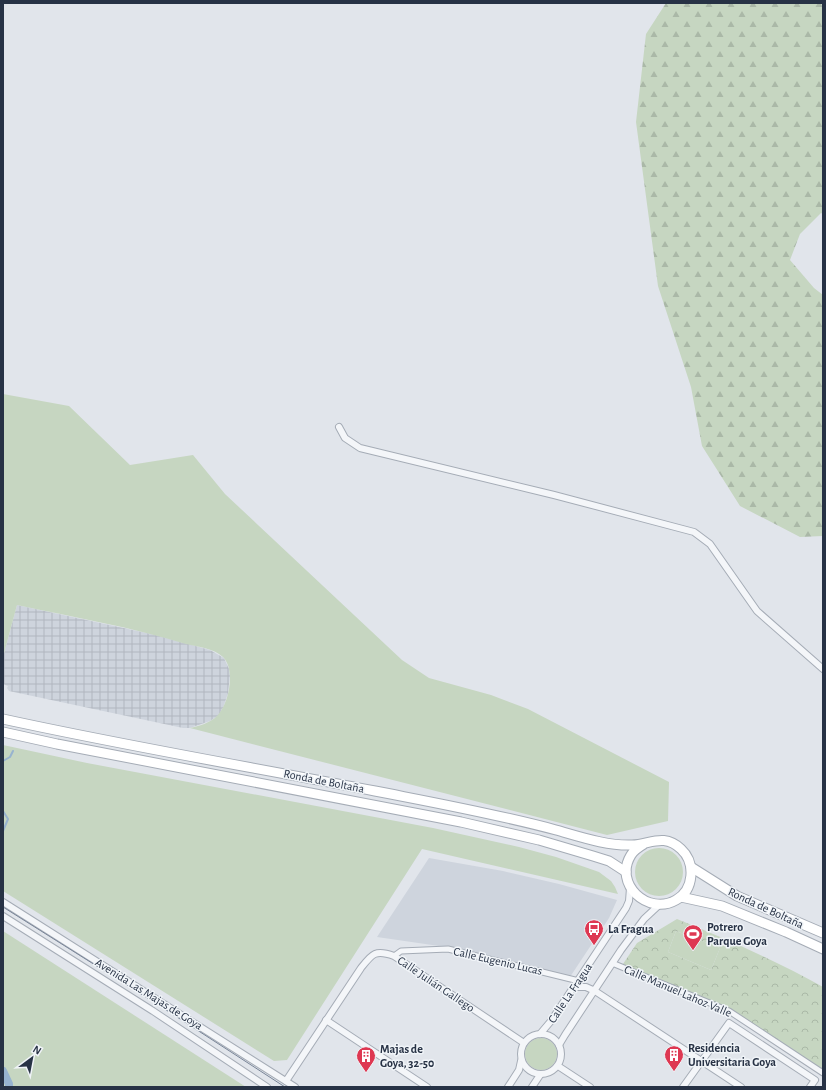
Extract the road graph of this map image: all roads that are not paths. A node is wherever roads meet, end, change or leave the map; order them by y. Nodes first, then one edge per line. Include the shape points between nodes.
1 (340, 427) dead end
2 (823, 669) edge
3 (3, 719) edge
4 (3, 732) edge
5 (644, 844) junction
6 (691, 867) junction
7 (626, 872) junction
8 (630, 888) junction
9 (681, 897) junction
10 (3, 902) edge
11 (660, 905) junction
12 (3, 916) edge
13 (823, 933) edge
14 (823, 949) edge
15 (394, 956) junction
16 (612, 963) junction
17 (579, 981) junction
18 (574, 987) junction
19 (595, 991) junction
20 (326, 1020) junction
21 (540, 1034) junction
22 (524, 1043) junction
23 (559, 1045) junction
24 (521, 1061) junction
25 (702, 1061) junction
26 (558, 1066) junction
27 (823, 1073) edge
28 (540, 1075) junction
29 (286, 1081) junction
30 (267, 1087) edge
31 (295, 1087) edge
32 (427, 1087) edge
33 (508, 1087) edge
34 (532, 1087) edge
35 (590, 1087) edge
36 (683, 1087) edge
37 (741, 1087) edge
38 (810, 1087) edge

1 - 2 street via 345,438 360,448 554,494 694,532 710,544 757,611
3 - 5 main road, Ronda de Boltaña via 111,742 424,800 538,825 588,839 620,845
4 - 7 main road, Ronda de Boltaña via 461,822 539,840 593,856 609,861
5 - 6 main road, Ronda de Boltaña via 652,840 673,843 684,851
5 - 7 main road via 631,855
6 - 9 main road via 688,888
6 - 13 main road, Ronda de Boltaña via 737,896
7 - 8 main road
8 - 11 main road via 642,900
8 - 17 street, Calle La Fragua via 626,908
9 - 11 main road
9 - 14 main road, Ronda de Boltaña via 722,906
10 - 29 street, Avenida Las Majas de Goya
11 - 16 street, Calle La Fragua via 640,924
12 - 30 street, Avenida Las Majas de Goya
15 - 17 street, Calle Eugenio Lucas via 401,950 448,949
15 - 20 street, Calle Julián Gallego via 380,952 372,954
15 - 22 street, Calle Julián Gallego
16 - 19 street, Calle La Fragua
16 - 27 street, Calle Manuel Lahoz Valle via 729,1011
17 - 18 street, Calle La Fragua
18 - 19 street via 586,987
18 - 21 street, Calle La Fragua
19 - 23 street, Calle La Fragua
19 - 25 street
20 - 29 street, Calle Julián Gallego
20 - 32 street
21 - 22 street via 532,1036
21 - 23 street via 552,1037
22 - 24 street via 520,1053
23 - 26 street via 561,1054
24 - 28 street via 527,1070
24 - 33 street via 519,1070
25 - 36 street
25 - 37 street
25 - 38 street via 729,1023 815,1080
26 - 28 street via 550,1073
26 - 35 street
28 - 34 street
29 - 31 street, Avenida Las Majas de Goya

